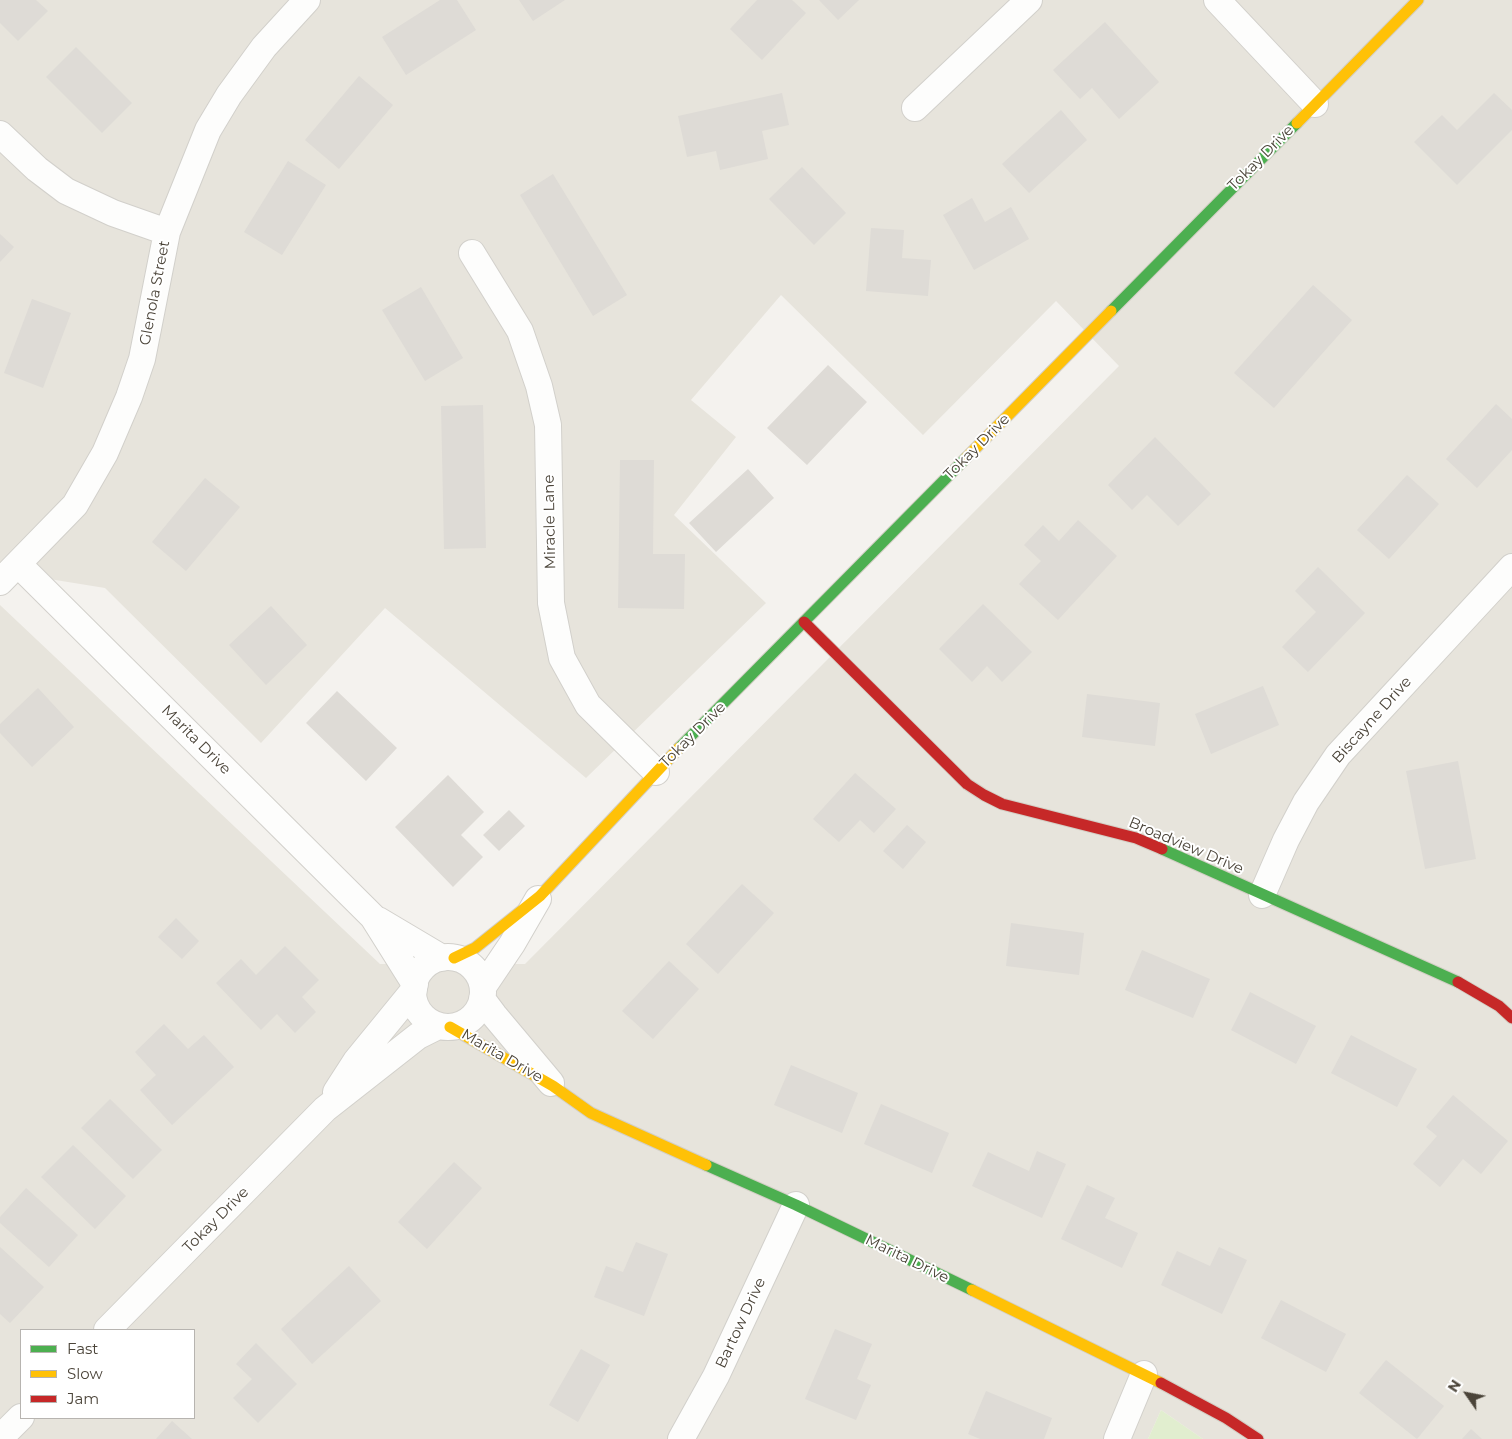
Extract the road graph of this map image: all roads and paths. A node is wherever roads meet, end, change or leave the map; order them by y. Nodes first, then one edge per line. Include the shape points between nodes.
1 (307, 0) edge
2 (1028, 0) edge
3 (1217, 0) edge
4 (1418, 0) edge
5 (1315, 104) junction
6 (915, 108) dead end
7 (0, 134) edge
8 (167, 232) junction
9 (472, 253) dead end
10 (18, 564) junction
11 (1512, 567) edge
12 (0, 582) edge
13 (804, 622) junction
14 (656, 772) junction
15 (1262, 895) junction
16 (540, 896) junction
17 (373, 917) junction
18 (448, 958) junction
19 (414, 987) junction
20 (482, 993) junction
21 (1512, 1018) edge
22 (444, 1026) junction
23 (553, 1086) junction
24 (325, 1109) junction
25 (796, 1205) junction
26 (108, 1329) edge
27 (1144, 1374) junction
28 (20, 1418) edge
29 (0, 1438) edge
30 (681, 1439) edge
31 (1117, 1439) edge
32 (1258, 1439) edge

1 - 8 street, Glenola Street via 264,46 223,104 208,130
2 - 6 street
3 - 5 street
4 - 5 street, Tokay Drive
5 - 13 street, Tokay Drive
7 - 8 street via 66,191 112,213
8 - 10 street, Glenola Street via 142,360 105,453 75,505
9 - 14 street, Miracle Lane via 520,332 539,386 548,426 551,603 562,658 588,705
10 - 12 street, Glenola Street
10 - 17 street, Marita Drive
11 - 15 street, Biscayne Drive via 1338,755 1306,802
13 - 14 street, Tokay Drive
13 - 15 street, Broadview Drive via 967,784 984,795 1002,804 1136,838
14 - 16 street, Tokay Drive
15 - 21 street, Broadview Drive via 1461,983 1500,1006
16 - 18 street, Tokay Drive via 475,948
16 - 20 street, Tokay Drive
17 - 18 street, Marita Drive
17 - 19 street, Marita Drive
18 - 19 street via 432,961 423,968
18 - 20 street via 464,961 473,968 479,977
19 - 22 street via 419,1012 428,1020
19 - 24 street, Tokay Drive via 356,1061
20 - 22 street via 478,1009 471,1018 461,1024
20 - 23 street, Marita Drive via 494,1016
22 - 23 street, Marita Drive
22 - 24 street, Tokay Drive via 418,1036
23 - 25 street, Marita Drive via 591,1113
24 - 26 street, Tokay Drive
25 - 27 street, Marita Drive
25 - 30 street, Bartow Drive via 716,1376
27 - 31 street
27 - 32 street, Marita Drive
28 - 29 street

